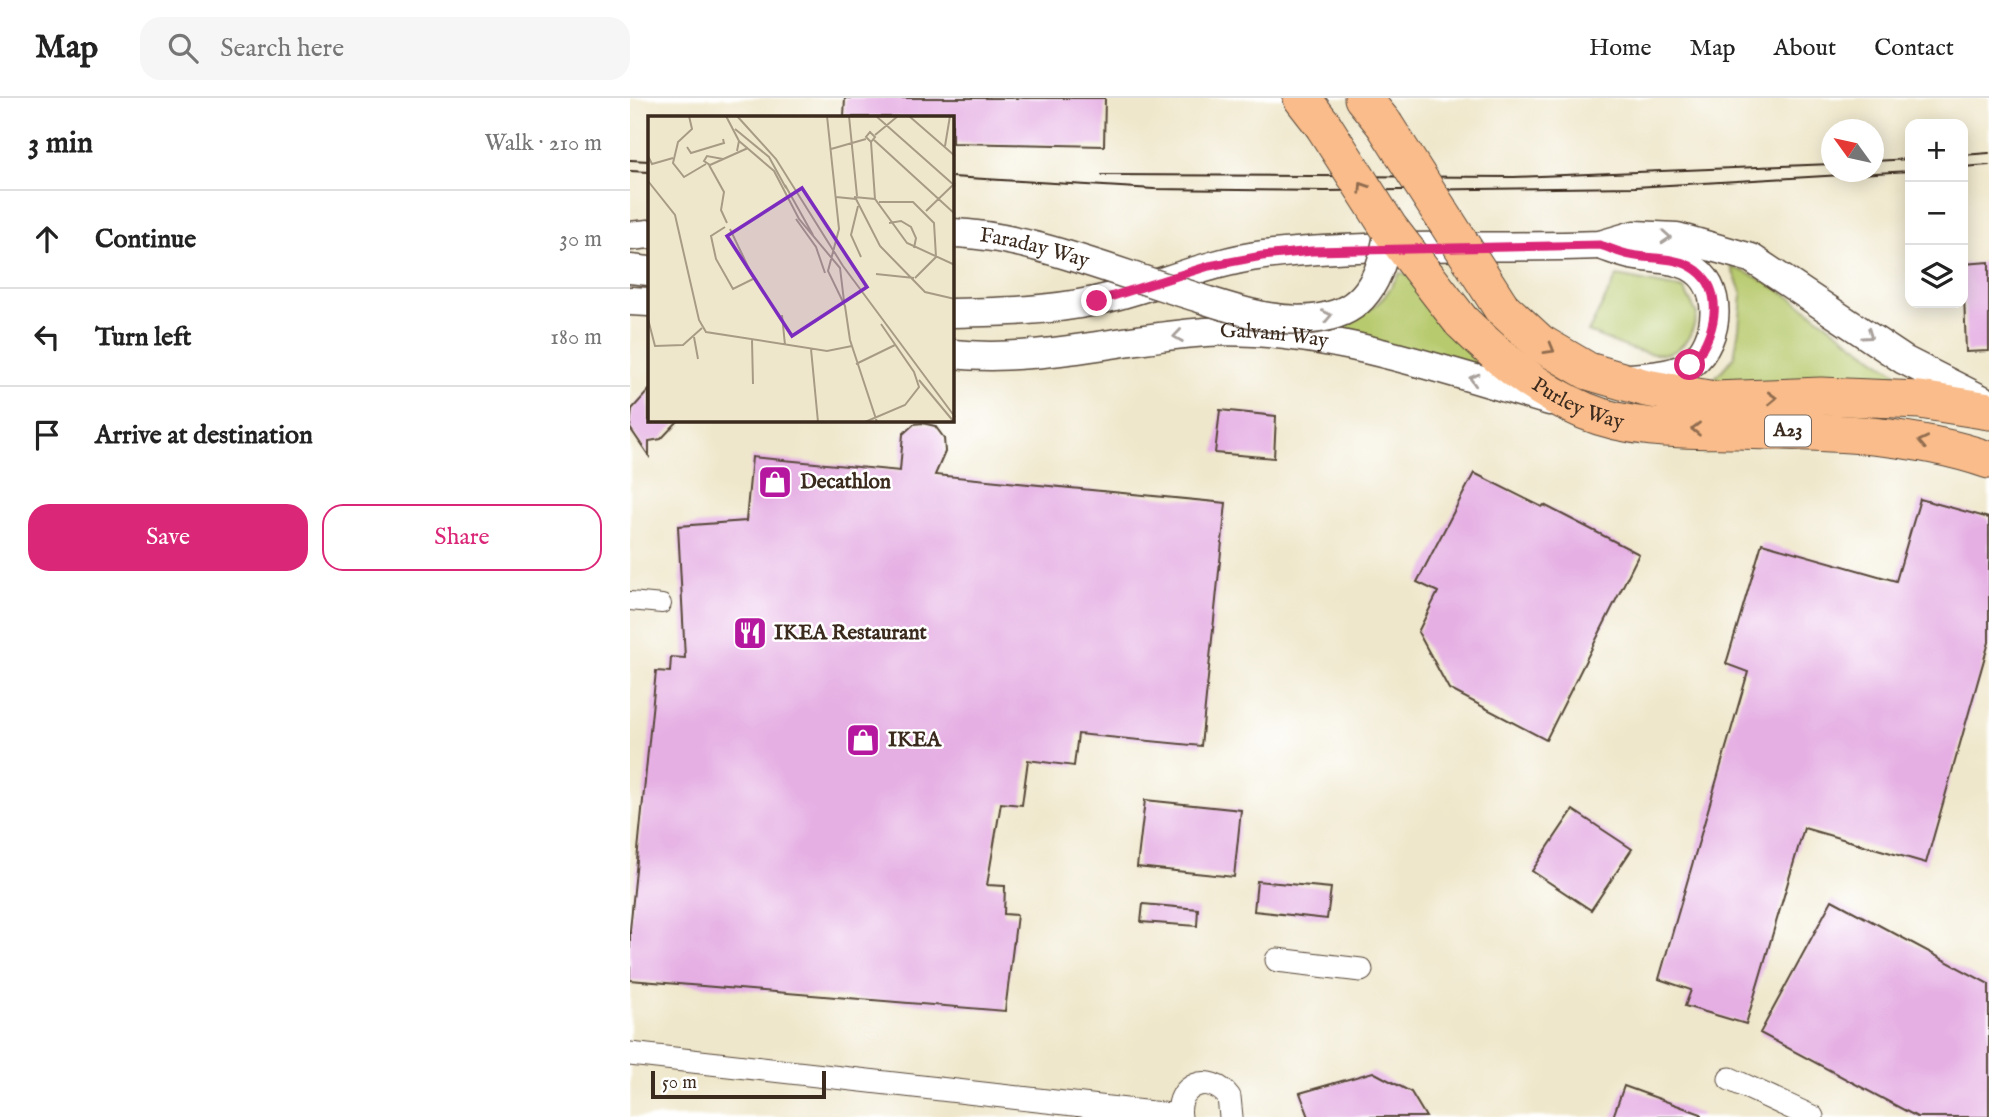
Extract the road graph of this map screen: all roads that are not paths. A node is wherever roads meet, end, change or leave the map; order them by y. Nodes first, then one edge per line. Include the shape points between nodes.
1 (1312, 111) edge
2 (1374, 111) edge
3 (1389, 228) junction
4 (954, 233) edge
5 (648, 234) edge
6 (630, 236) edge
7 (1600, 245) junction
8 (630, 268) edge
9 (648, 271) edge
10 (954, 313) edge
11 (954, 354) edge
12 (1608, 379) junction
13 (1989, 403) edge
14 (1587, 411) junction
15 (1989, 411) edge
16 (1989, 460) edge
17 (630, 601) edge
18 (662, 604) dead end
19 (1278, 960) dead end
20 (1362, 970) dead end
21 (630, 1054) edge
22 (1730, 1079) dead end
23 (1180, 1117) edge
24 (1231, 1117) edge
25 (1812, 1117) edge

3 -> 1 highway, Purley Way / A23, bridge
2 -> 12 highway, Purley Way / A23, bridge via 1501,307 1540,344
4 -> 3 street, Faraday Way, bridge via 1033,247 1240,311 1302,319 1338,314 1364,296 1381,268
3 - 14 highway, Purley Way / A23, bridge via 1461,321 1505,363
5 - 6 street
7 - 10 street via 1262,256 1209,266 1097,301 1037,311
7 - 12 street via 1690,266 1702,276 1715,307 1710,340 1690,365 1667,374
7 -> 13 street via 1634,235 1677,237 1751,258 1903,359
8 - 9 street
14 -> 11 street, Galvani Way via 1397,357 1287,336 1208,332 1072,351 983,357
12 -> 15 highway, Purley Way / A23 via 1714,400 1821,396 1920,400
16 -> 14 highway, Purley Way / A23 via 1910,439 1640,426
17 - 18 street
19 - 20 street
21 - 23 street
22 - 25 street
23 - 24 street via 1178,1108 1185,1092 1208,1082 1229,1097

